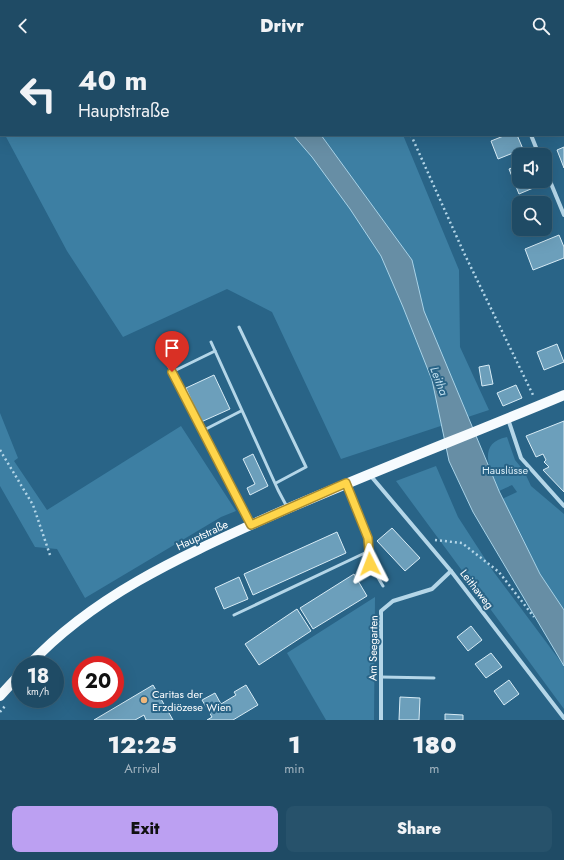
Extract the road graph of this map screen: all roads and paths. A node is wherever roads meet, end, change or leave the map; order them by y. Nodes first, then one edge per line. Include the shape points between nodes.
1 (411, 136) edge
2 (531, 136) edge
3 (536, 148) edge
4 (552, 186) edge
5 (564, 215) edge
6 (239, 328) dead end
7 (211, 342) dead end
8 (215, 351) junction
9 (166, 361) dead end
10 (172, 372) junction
11 (564, 395) edge
12 (540, 405) junction
13 (241, 411) junction
14 (504, 420) junction
15 (202, 431) junction
16 (0, 450) edge
17 (370, 475) junction
18 (276, 483) junction
19 (346, 483) junction
20 (564, 506) edge
21 (288, 509) junction
22 (251, 525) junction
23 (423, 538) junction
24 (369, 551) junction
25 (50, 555) dead end
26 (451, 571) junction
27 (383, 586) dead end
28 (234, 615) dead end
29 (534, 617) dead end
30 (37, 656) edge
31 (381, 677) junction
32 (434, 678) dead end
33 (12, 683) edge
34 (0, 696) edge
35 (564, 718) edge
36 (381, 720) edge

1 - 12 path via 464,253
2 - 3 street
4 - 5 street
6 - 18 lane via 306,467
7 - 8 lane
8 - 10 lane
8 - 13 lane
9 - 10 lane
10 - 15 lane
11 - 12 main road, Hauptstraße
12 - 14 main road, Hauptstraße
13 - 15 lane
13 - 18 lane
14 - 17 main road, Hauptstraße
14 - 20 street via 521,458
15 - 22 lane
16 - 25 path via 33,505
17 - 19 main road, Hauptstraße
17 - 23 street, Leithaweg
18 - 21 lane
19 - 21 main road, Hauptstraße
19 - 24 lane via 368,538
21 - 22 main road, Hauptstraße
22 - 30 main road, Hauptstraße via 191,552 111,597 84,616
23 - 26 street, Leithaweg
23 - 29 path via 462,543 500,572
24 - 27 lane via 370,564
24 - 28 lane
26 - 31 street, Am Seegarten via 432,589 393,601 382,611
26 - 35 street, Leithaweg
31 - 32 lane
31 - 36 street, Am Seegarten
33 - 34 main road

